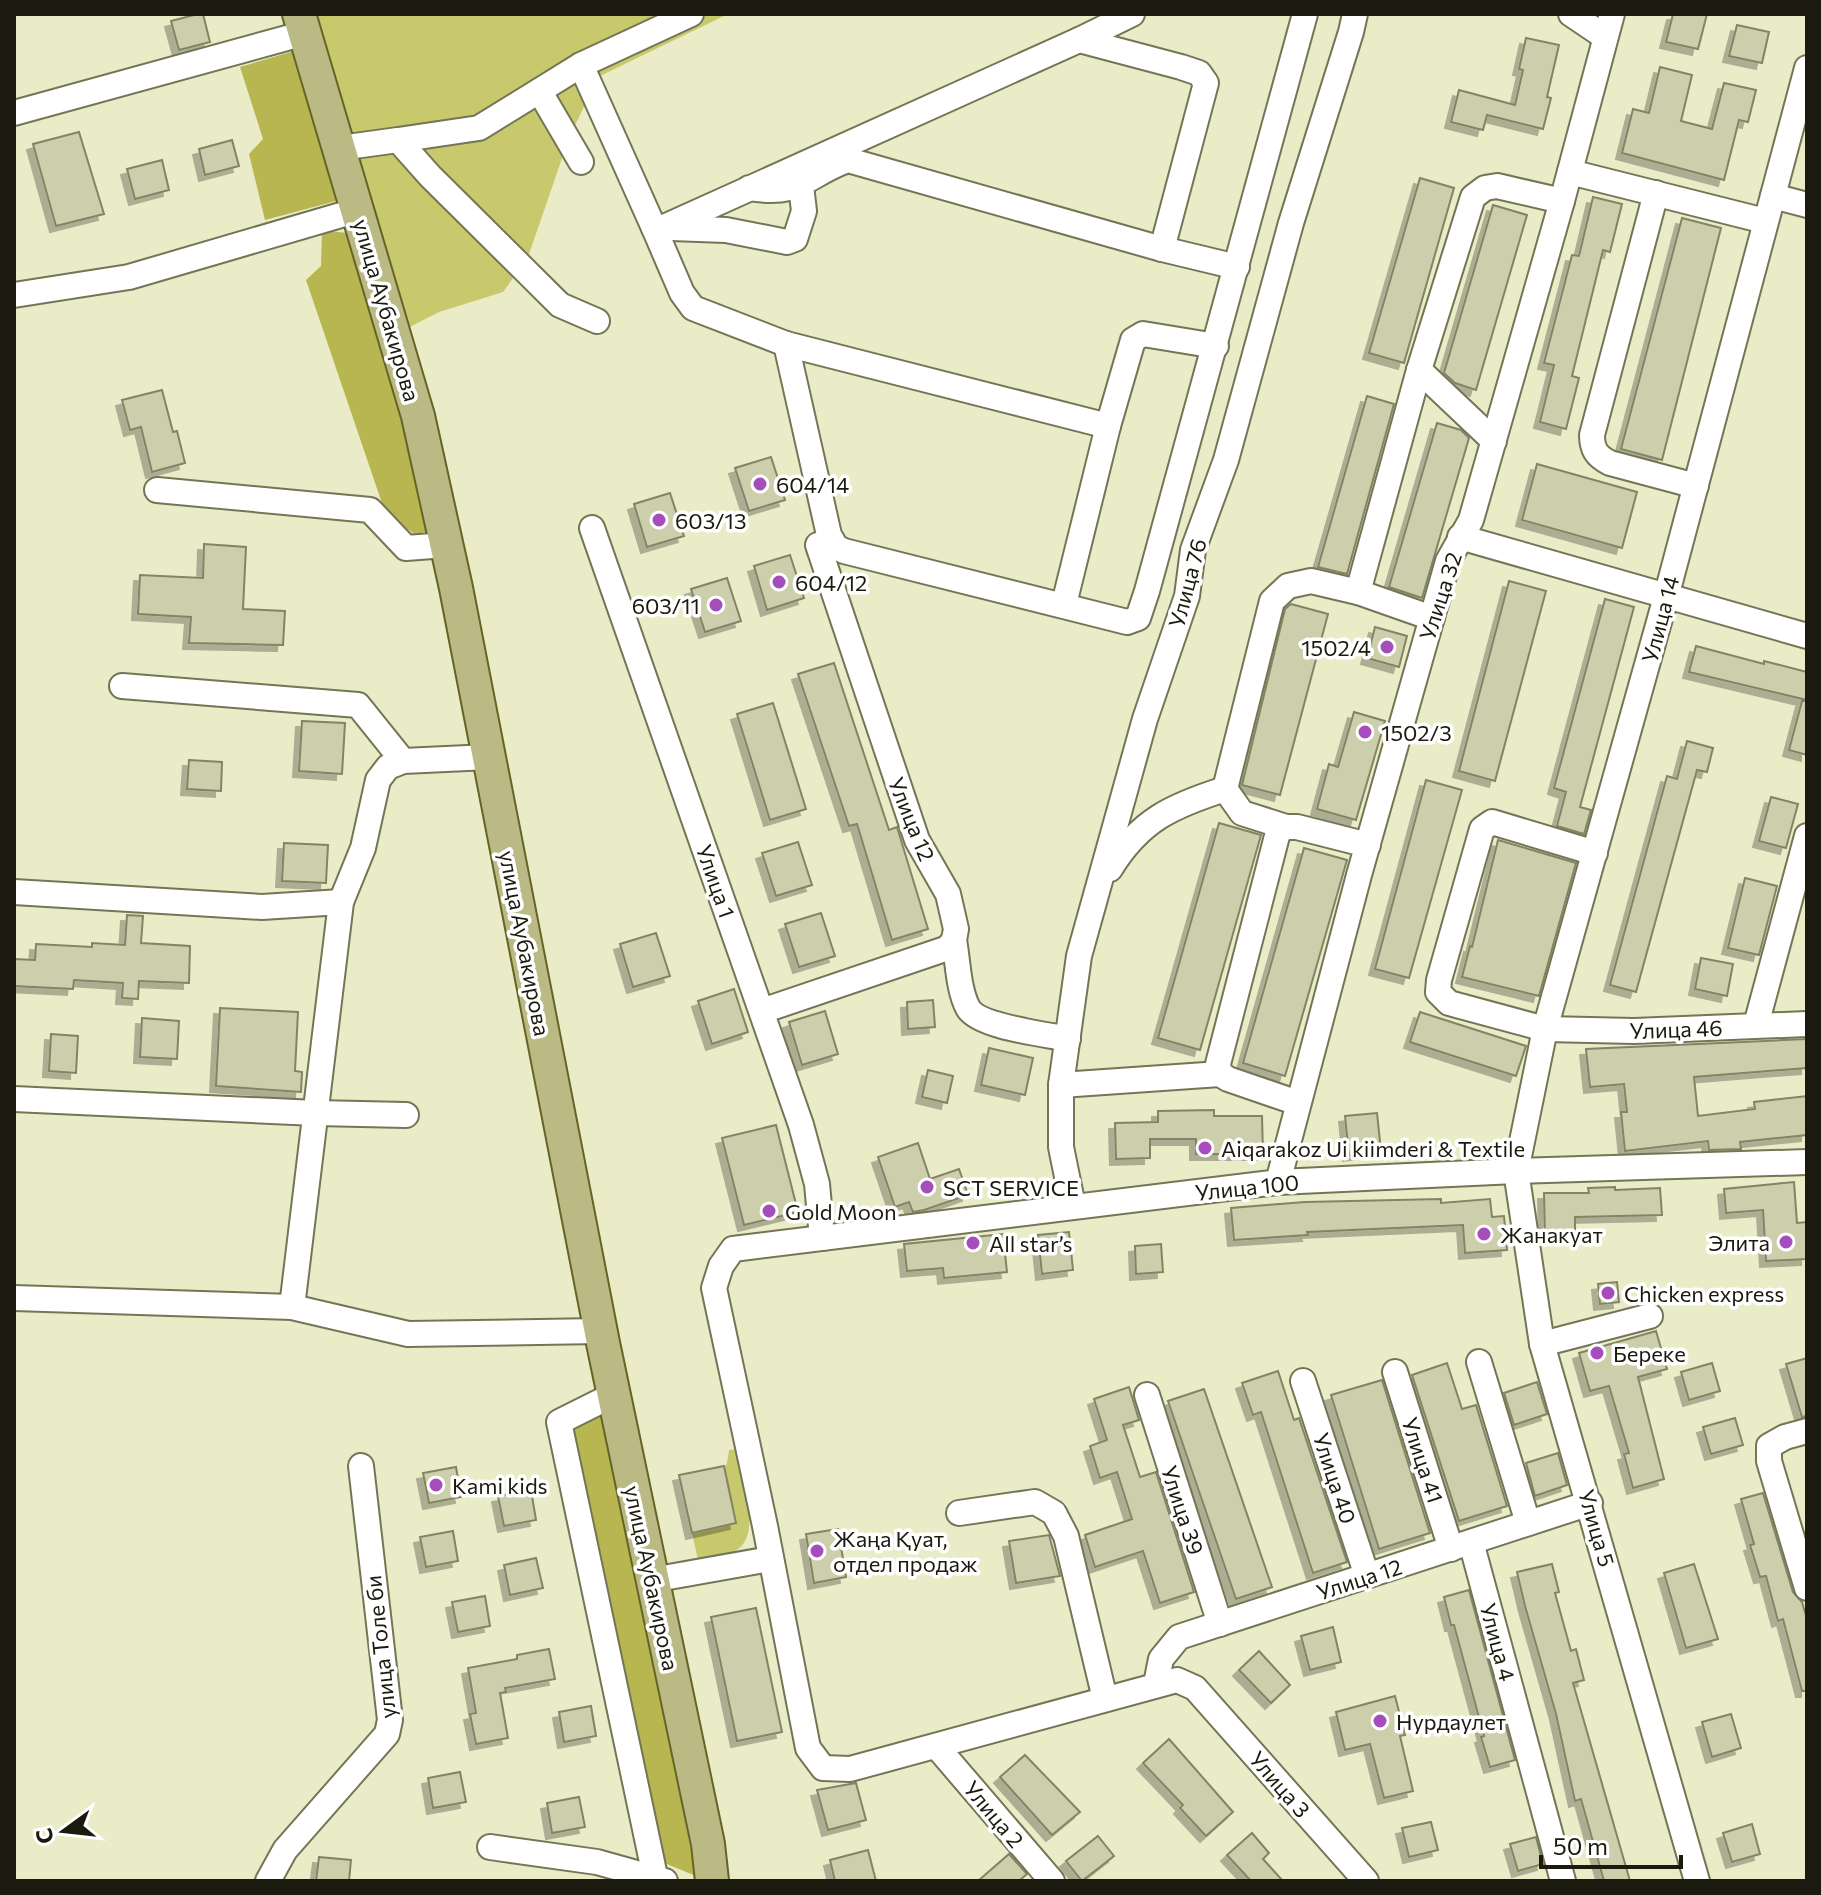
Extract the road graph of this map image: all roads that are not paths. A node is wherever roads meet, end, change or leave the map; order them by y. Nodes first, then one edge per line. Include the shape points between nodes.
1 (691, 14) edge
2 (1132, 14) edge
3 (1305, 14) edge
4 (1355, 14) edge
5 (1571, 14) edge
6 (302, 24) edge
7 (1608, 26) edge
8 (1079, 40) junction
9 (581, 65) junction
10 (1807, 68) edge
11 (540, 92) junction
12 (14, 113) edge
13 (398, 140) junction
14 (340, 148) junction
15 (581, 162) dead end
16 (1570, 172) junction
17 (801, 186) junction
18 (749, 188) junction
19 (1656, 193) junction
20 (1773, 196) junction
21 (1562, 201) junction
22 (1807, 205) edge
23 (358, 210) junction
24 (1765, 221) junction
25 (658, 228) junction
26 (1162, 249) junction
27 (1237, 267) junction
28 (14, 295) edge
29 (597, 321) dead end
30 (786, 344) junction
31 (1216, 346) junction
32 (1419, 370) junction
33 (1108, 426) junction
34 (1494, 441) junction
35 (1696, 486) junction
36 (157, 490) dead end
37 (592, 528) dead end
38 (1460, 537) junction
39 (446, 545) junction
40 (818, 545) dead end
41 (1358, 592) junction
42 (1666, 597) junction
43 (1064, 604) junction
44 (1432, 618) junction
45 (1807, 636) edge
46 (122, 686) dead end
47 (489, 757) junction
48 (403, 761) junction
49 (1225, 789) junction
50 (1286, 827) junction
51 (1807, 836) edge
52 (1368, 845) junction
53 (1595, 853) junction
54 (1800, 887) edge
55 (1098, 888) junction
56 (14, 892) edge
57 (341, 902) junction
58 (954, 940) junction
59 (762, 1011) junction
60 (1807, 1024) edge
61 (1756, 1025) junction
62 (1545, 1029) junction
63 (1068, 1039) junction
64 (1220, 1074) junction
65 (1061, 1085) junction
66 (14, 1099) edge
67 (1298, 1103) junction
68 (316, 1113) junction
69 (406, 1115) dead end
70 (1807, 1162) edge
71 (1516, 1171) junction
72 (1278, 1182) junction
73 (1073, 1206) junction
74 (822, 1238) junction
75 (14, 1298) edge
76 (292, 1307) junction
77 (1650, 1316) dead end
78 (600, 1331) junction
79 (1542, 1344) junction
80 (1479, 1362) dead end
81 (1395, 1372) dead end
82 (1303, 1381) dead end
83 (613, 1395) junction
84 (1147, 1395) dead end
85 (1807, 1431) edge
86 (361, 1466) dead end
87 (1590, 1503) junction
88 (959, 1513) dead end
89 (1528, 1523) junction
90 (1461, 1545) junction
91 (770, 1559) junction
92 (1367, 1576) junction
93 (652, 1580) junction
94 (1807, 1588) edge
95 (1220, 1624) junction
96 (1156, 1684) junction
97 (1105, 1699) junction
98 (937, 1747) junction
99 (490, 1847) dead end
100 (659, 1880) edge
101 (268, 1881) edge
102 (712, 1881) edge
103 (1052, 1881) edge
104 (1366, 1881) edge
105 (1563, 1881) edge
106 (1697, 1881) edge

1 - 9 street
2 - 8 street
3 - 27 street
4 - 55 street, Улица 76 via 1226,460 1193,550 1187,596 1145,719
5 - 7 street
6 - 12 street
6 - 14 main road, улица Аубакирова
7 - 16 street, Улица 32
8 - 18 street
8 - 26 street via 1199,73 1206,83
9 - 11 street
9 - 25 street
10 - 20 street, Улица 14
11 - 13 street via 479,128
11 - 15 street
13 - 14 street
13 - 29 street via 560,305
14 - 23 main road, улица Аубакирова
16 - 19 street
16 - 21 street, Улица 32
17 - 18 street via 772,192
17 - 25 street via 804,211 795,239 787,242 726,230
17 - 26 street via 848,160
18 - 25 street
19 - 24 street
19 - 35 street via 1592,447 1610,463
20 - 22 street
20 - 24 street, Улица 14
21 - 32 street via 1497,186 1473,197
21 - 34 street, Улица 32
23 - 28 street via 129,277
23 - 39 main road, улица Аубакирова via 418,416
24 - 35 street, Улица 14
25 - 30 street via 682,293 693,308
26 - 27 street
27 - 31 street
30 - 33 street
30 - 43 street via 836,547
31 - 33 street via 1143,334 1133,340
31 - 43 street via 1138,618 1127,622
32 - 34 street
32 - 41 street
33 - 43 street
34 - 38 street, Улица 32 via 1471,520
35 - 42 street, Улица 14
36 - 39 street via 370,510 406,548
37 - 59 street, Улица 1
38 - 42 street
38 - 44 street, Улица 32
39 - 47 main road, улица Аубакирова
40 - 58 street, Улица 12 via 917,840 948,894
41 - 44 street
41 - 49 street via 1311,581 1288,586 1272,601
42 - 45 street
42 - 53 street, Улица 14
44 - 52 street, Улица 32
46 - 48 street via 358,705
47 - 48 street
47 - 78 main road, улица Аубакирова
48 - 57 street via 388,767 378,780 363,848
49 - 50 street via 1242,813
49 - 55 street via 1161,814 1124,847
50 - 52 street
50 - 64 street via 1278,832 1218,1064
51 - 54 street
52 - 67 street, Улица 32
53 - 62 street, Улица 14
53 - 62 street, Улица 46 via 1492,822 1482,829 1439,980 1438,992 1449,1003
54 - 61 street
55 - 63 street, Улица 76 via 1079,956
56 - 57 street via 262,907
57 - 68 street
58 - 59 street via 941,951
58 - 63 street, Улица 12 via 970,1011 984,1021
59 - 74 street, Улица 1 via 817,1184
60 - 61 street, Улица 46
61 - 62 street, Улица 46
62 - 71 street, Улица 14
63 - 65 street, Улица 76
64 - 65 street
64 - 67 street
65 - 73 street, Улица 76 via 1061,1147
66 - 68 street
67 - 72 street, Улица 32
68 - 69 street
68 - 76 street
70 - 71 street, Улица 100
71 - 72 street, Улица 100
71 - 79 street, Улица 5
72 - 73 street, Улица 100
73 - 74 street, Улица 100
74 - 91 street, Улица 100 via 733,1249 714,1288
75 - 76 street
76 - 78 street via 408,1334
77 - 79 street
78 - 83 main road, улица Аубакирова
79 - 87 street, Улица 5
80 - 89 street
81 - 90 street, Улица 41
82 - 92 street, Улица 40
83 - 93 main road, улица Аубакирова
83 - 100 street via 559,1422
84 - 95 street, Улица 39
85 - 94 street via 1769,1446
86 - 101 street, улица Толе би via 390,1720 387,1734 285,1850
87 - 89 street, Улица 12
87 - 106 street, Улица 5
88 - 97 street via 1035,1502 1054,1513 1066,1536
89 - 90 street, Улица 12
90 - 92 street, Улица 12
90 - 105 street, Улица 4
91 - 93 street
91 - 98 street via 808,1748 823,1768 850,1769
92 - 95 street, Улица 12
93 - 102 main road, улица Аубакирова
95 - 96 street, Улица 12 via 1173,1642 1161,1659
96 - 97 street
96 - 104 street, Улица 3 via 1177,1680 1195,1688
97 - 98 street
98 - 103 street, Улица 2
99 - 100 street via 597,1862

